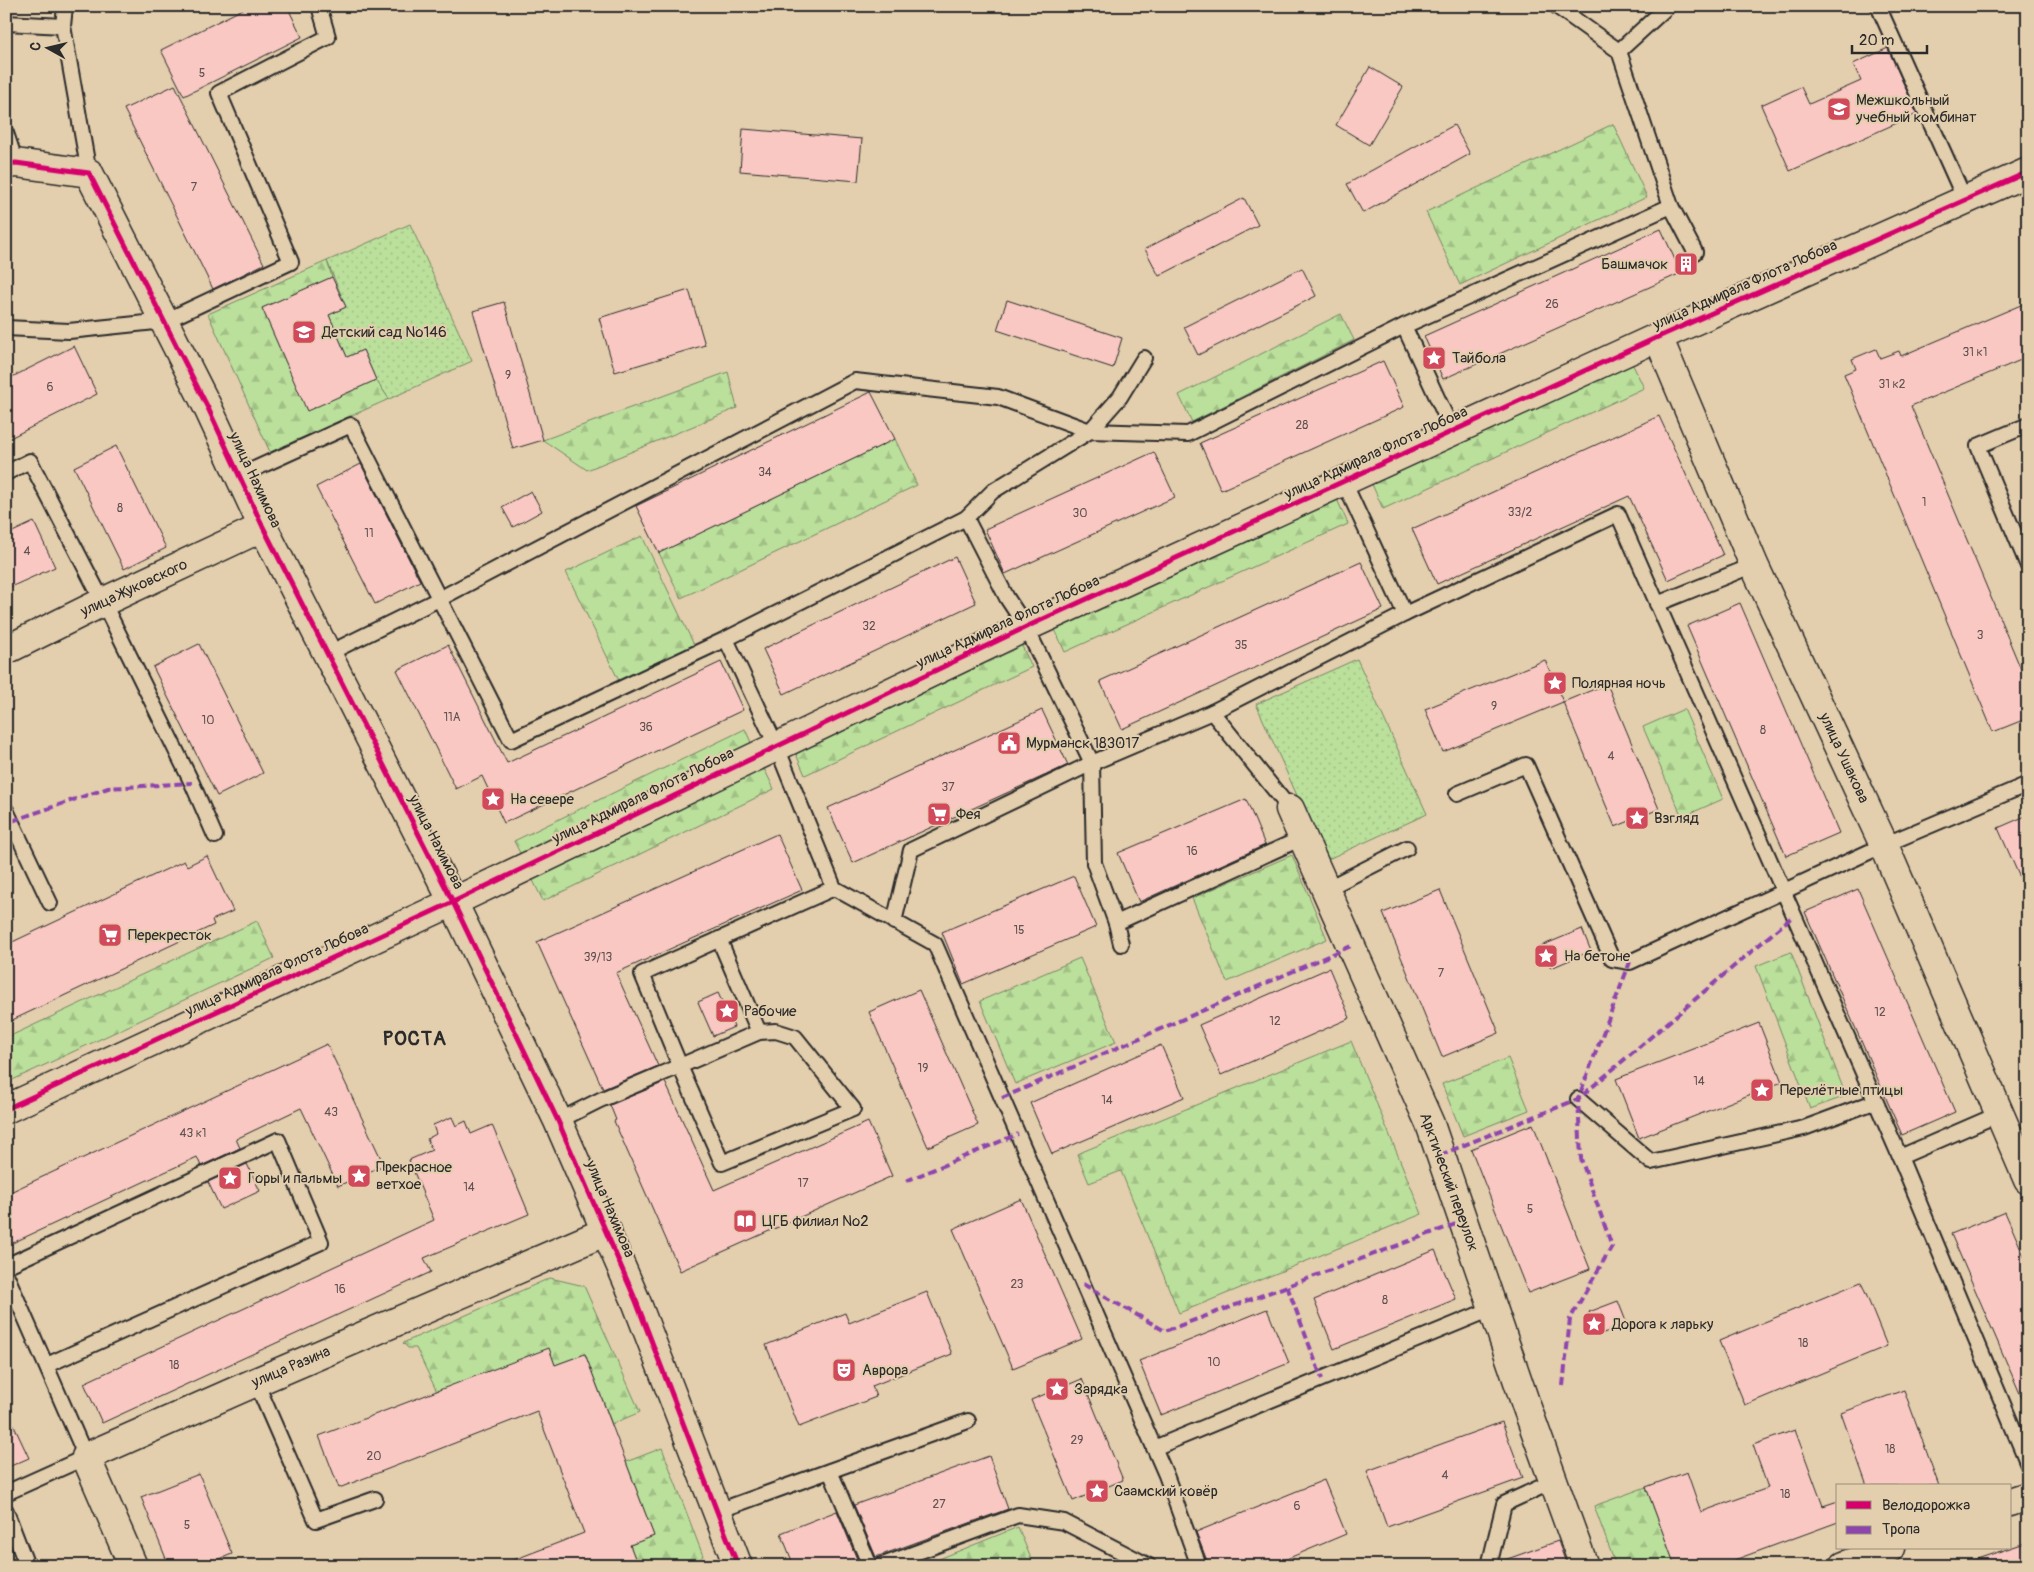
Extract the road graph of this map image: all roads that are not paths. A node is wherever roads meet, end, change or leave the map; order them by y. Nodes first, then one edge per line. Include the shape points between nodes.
1 (65, 6) edge
2 (319, 6) edge
3 (1556, 6) edge
4 (1668, 6) edge
5 (1879, 8) dead end
6 (6, 24) edge
7 (63, 26) junction
8 (1619, 50) junction
9 (6, 133) edge
10 (11, 164) edge
11 (2028, 172) edge
12 (89, 173) junction
13 (1965, 200) junction
14 (1671, 206) junction
15 (1695, 252) dead end
16 (165, 321) junction
17 (1404, 326) junction
18 (6, 328) edge
19 (1658, 337) junction
20 (1144, 358) dead end
21 (2028, 425) edge
22 (1090, 431) junction
23 (1453, 432) junction
24 (6, 472) edge
25 (239, 476) junction
26 (1344, 482) junction
27 (966, 518) junction
28 (263, 527) junction
29 (1754, 564) junction
30 (2028, 566) edge
31 (440, 598) junction
32 (103, 602) junction
33 (1657, 604) junction
34 (1405, 614) junction
35 (1026, 627) junction
36 (726, 639) junction
37 (6, 650) edge
38 (326, 654) junction
39 (1212, 712) junction
40 (776, 745) junction
41 (1092, 762) junction
42 (2028, 784) edge
43 (1457, 794) dead end
44 (1290, 809) joint
45 (6, 810) edge
46 (215, 836) dead end
47 (1302, 838) junction
48 (1884, 845) junction
49 (1407, 848) dead end
50 (834, 888) junction
51 (1326, 889) junction
52 (1783, 890) junction
53 (453, 902) junction
54 (50, 903) dead end
55 (894, 922) junction
56 (1116, 923) junction
57 (719, 939) junction
58 (1122, 944) dead end
59 (759, 1032) junction
60 (680, 1066) junction
61 (1578, 1099) dead end
62 (1874, 1102) junction
63 (6, 1109) edge
64 (1999, 1114) junction
65 (558, 1121) junction
66 (1900, 1157) junction
67 (2025, 1167) edge
68 (607, 1231) junction
69 (6, 1266) edge
70 (6, 1274) edge
71 (1494, 1308) junction
72 (47, 1365) junction
73 (256, 1382) junction
74 (968, 1420) dead end
75 (1154, 1448) junction
76 (86, 1457) junction
77 (2028, 1464) edge
78 (830, 1471) junction
79 (1554, 1481) junction
80 (6, 1493) edge
81 (2028, 1496) edge
82 (375, 1499) dead end
83 (2012, 1501) edge
84 (718, 1510) junction
85 (6, 1511) edge
86 (1885, 1550) edge
87 (27, 1566) edge
88 (133, 1566) edge
89 (738, 1566) edge
90 (870, 1566) edge
91 (880, 1566) edge
92 (1149, 1566) edge
93 (1199, 1566) edge
94 (1489, 1566) edge
95 (1584, 1566) edge
96 (1844, 1566) edge

1 - 7 lane
2 - 16 lane via 328,37 220,93 291,262
3 - 8 lane
4 - 8 lane
5 - 13 lane
6 - 7 lane
7 - 12 lane
8 - 14 lane
9 - 10 lane
10 - 12 street
11 - 13 street, улица Адмирала Флота Лобова
12 - 16 street, улица Нахимова
13 - 19 street, улица Адмирала Флота Лобова
14 - 15 lane
14 - 17 lane
16 - 18 lane via 69,331
16 - 25 street, улица Нахимова
17 - 22 lane via 1188,434
17 - 23 lane
19 - 23 street, улица Адмирала Флота Лобова
19 - 29 street, улица Ушакова
20 - 22 lane via 1120,397
21 - 30 lane via 1978,446
22 - 27 lane via 993,491
22 - 31 lane via 998,397 854,381
23 - 26 street, улица Адмирала Флота Лобова
24 - 32 lane via 30,461
25 - 28 street, улица Нахимова
25 - 31 lane via 352,426
26 - 34 lane
26 - 35 street, улица Адмирала Флота Лобова
27 - 35 lane via 1007,598
27 - 36 lane
28 - 32 street, улица Жуковского
28 - 38 street, улица Нахимова
29 - 33 lane
29 - 48 street, улица Ушакова
31 - 36 lane via 511,740
31 - 38 lane
32 - 37 street, улица Жуковского
32 - 46 lane
33 - 34 lane via 1618,514
33 - 52 lane
34 - 39 lane
35 - 40 street, улица Адмирала Флота Лобова
35 - 41 lane
36 - 40 lane
38 - 53 street, улица Нахимова
39 - 41 lane
39 - 44 lane
40 - 50 lane
40 - 53 street, улица Адмирала Флота Лобова
41 - 55 lane via 911,850
41 - 56 lane via 1094,863
42 - 48 lane
43 - 52 lane via 1526,765 1612,959 1630,962
44 - 47 street, Арктический переулок
45 - 54 lane
47 - 51 street, Арктический переулок
47 - 56 lane
48 - 52 lane
48 - 64 street, улица Ушакова
49 - 51 lane
50 - 55 lane
50 - 57 lane
51 - 71 street, Арктический переулок via 1430,1124
52 - 62 lane
53 - 63 street, улица Адмирала Флота Лобова
53 - 65 street, улица Нахимова
55 - 75 lane via 935,944
56 - 58 lane
57 - 59 lane
57 - 60 lane via 642,974
59 - 60 lane
59 - 60 lane via 776,1031 795,1036 853,1109 722,1163
60 - 65 lane
61 - 62 lane via 1651,1162 1804,1128
62 - 66 lane
64 - 66 lane
64 - 67 street, улица Ушакова
65 - 68 street, улица Нахимова
66 - 77 lane
68 - 73 street, улица Разина
68 - 84 street, улица Нахимова
69 - 72 lane via 278,1140 321,1242
70 - 72 lane
71 - 75 lane
71 - 79 street, Арктический переулок
72 - 76 lane
73 - 76 street, улица Разина
73 - 82 lane via 316,1520
74 - 78 lane
75 - 93 lane
76 - 80 lane
76 - 88 street
78 - 84 lane
78 - 90 lane
79 - 94 lane via 1504,1504
79 - 95 street, Арктический переулок
81 - 83 street
84 - 89 street, улица Нахимова
85 - 87 lane
86 - 96 street
91 - 92 lane via 1018,1515 1064,1522

